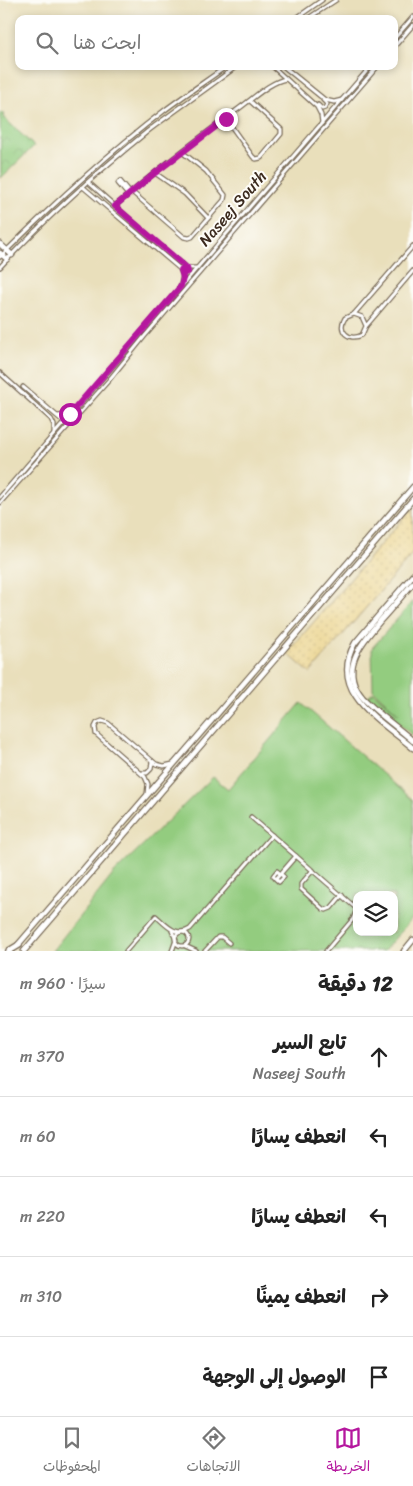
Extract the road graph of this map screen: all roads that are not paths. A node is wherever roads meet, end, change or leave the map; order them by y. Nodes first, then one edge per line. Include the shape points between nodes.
1 (322, 0) edge
2 (336, 0) edge
3 (301, 15) edge
4 (313, 15) edge
5 (413, 17) edge
6 (413, 25) edge
7 (398, 34) edge
8 (398, 42) edge
9 (221, 70) edge
10 (233, 70) edge
11 (288, 70) edge
12 (368, 70) edge
13 (375, 70) edge
14 (278, 71) joint
15 (286, 79) junction
16 (275, 83) junction
17 (316, 92) junction
18 (342, 100) junction
19 (250, 101) junction
20 (313, 102) junction
21 (226, 119) junction
22 (322, 123) junction
23 (182, 152) junction
24 (155, 173) junction
25 (88, 182) junction
26 (83, 187) junction
27 (130, 193) junction
28 (115, 206) junction
29 (208, 218) junction
30 (0, 244) edge
31 (413, 246) edge
32 (7, 250) junction
33 (1, 255) edge
34 (12, 255) junction
35 (8, 259) junction
36 (0, 267) edge
37 (187, 268) junction
38 (197, 268) junction
39 (181, 270) junction
40 (413, 270) edge
41 (181, 286) junction
42 (354, 314) junction
43 (366, 326) junction
44 (0, 373) edge
45 (23, 387) dead end
46 (72, 413) junction
47 (56, 415) junction
48 (63, 421) junction
49 (54, 423) junction
50 (54, 435) junction
51 (413, 487) edge
52 (0, 497) edge
53 (413, 499) edge
54 (0, 504) edge
55 (413, 575) edge
56 (413, 583) edge
57 (413, 741) edge
58 (413, 748) edge
59 (152, 761) junction
60 (176, 762) junction
61 (142, 773) junction
62 (145, 798) junction
63 (252, 816) dead end
64 (272, 835) junction
65 (296, 856) junction
66 (313, 870) junction
67 (276, 879) dead end
68 (342, 895) junction
69 (193, 926) junction
70 (170, 928) junction
71 (182, 932) junction
72 (189, 938) junction
73 (176, 940) junction
74 (413, 940) edge
75 (229, 943) dead end
76 (19, 945) junction
77 (183, 945) junction
78 (195, 950) edge
79 (326, 950) edge
80 (9, 951) edge
81 (13, 951) edge
82 (24, 951) edge
83 (126, 951) edge
84 (172, 951) edge
85 (205, 951) edge
86 (404, 951) edge

1 - 3 street
2 - 4 street
5 - 7 street
6 - 8 street
9 - 32 street via 166,109 89,172
10 - 25 street via 151,130
11 - 17 street
12 - 18 street, Naseej South
13 - 54 street
14 - 15 street
14 - 16 street
15 - 16 street
15 - 20 street
16 - 19 street
17 - 18 street via 329,102
17 - 20 street via 327,106 322,109
18 - 22 street, Naseej South
19 - 21 street
19 - 21 street via 281,130 261,158 252,157
20 - 22 street via 320,111
21 - 23 street
22 - 38 street, Naseej South
23 - 24 street
23 - 29 street via 204,169 225,193 224,200
24 - 27 street
24 - 29 street via 185,194
25 - 26 street
25 - 28 street
26 - 34 street
26 - 39 street
27 - 28 street
27 - 29 street via 186,238 192,237
28 - 37 street
30 - 32 street
31 - 42 street
32 - 33 street
32 - 34 street
33 - 35 street
34 - 35 street
35 - 36 street
37 - 38 street
37 - 39 street via 187,273
38 - 41 street, Naseej South
39 - 41 street
40 - 43 street
41 - 46 street, Naseej South
42 - 43 street via 362,317
42 - 43 street via 342,323 346,335 358,337
44 - 49 street
45 - 47 street
46 - 47 street
46 - 48 street, Naseej South
47 - 48 street
48 - 49 street
48 - 50 street, Naseej South
49 - 50 street
50 - 52 street, Naseej South
51 - 60 street
53 - 82 street
55 - 58 street via 355,643 347,670 349,684 359,702
56 - 57 street via 360,646 352,672 363,698
59 - 60 street via 164,766
59 - 61 street via 151,769
59 - 61 street via 106,722 98,723 96,734
60 - 62 street
61 - 62 street via 148,784
62 - 76 street
63 - 64 street
64 - 65 street
64 - 69 street
65 - 66 street
65 - 67 street
66 - 68 street
66 - 68 street via 300,886 311,899 326,910
68 - 79 street via 357,912
69 - 71 street
69 - 72 street
70 - 71 street
70 - 73 street
70 - 83 street via 156,916
71 - 72 street
71 - 73 street
72 - 77 street
72 - 78 street
73 - 77 street
73 - 84 street
74 - 86 street
75 - 85 street via 218,936
76 - 80 main road
76 - 81 street
77 - 78 street
77 - 84 street

